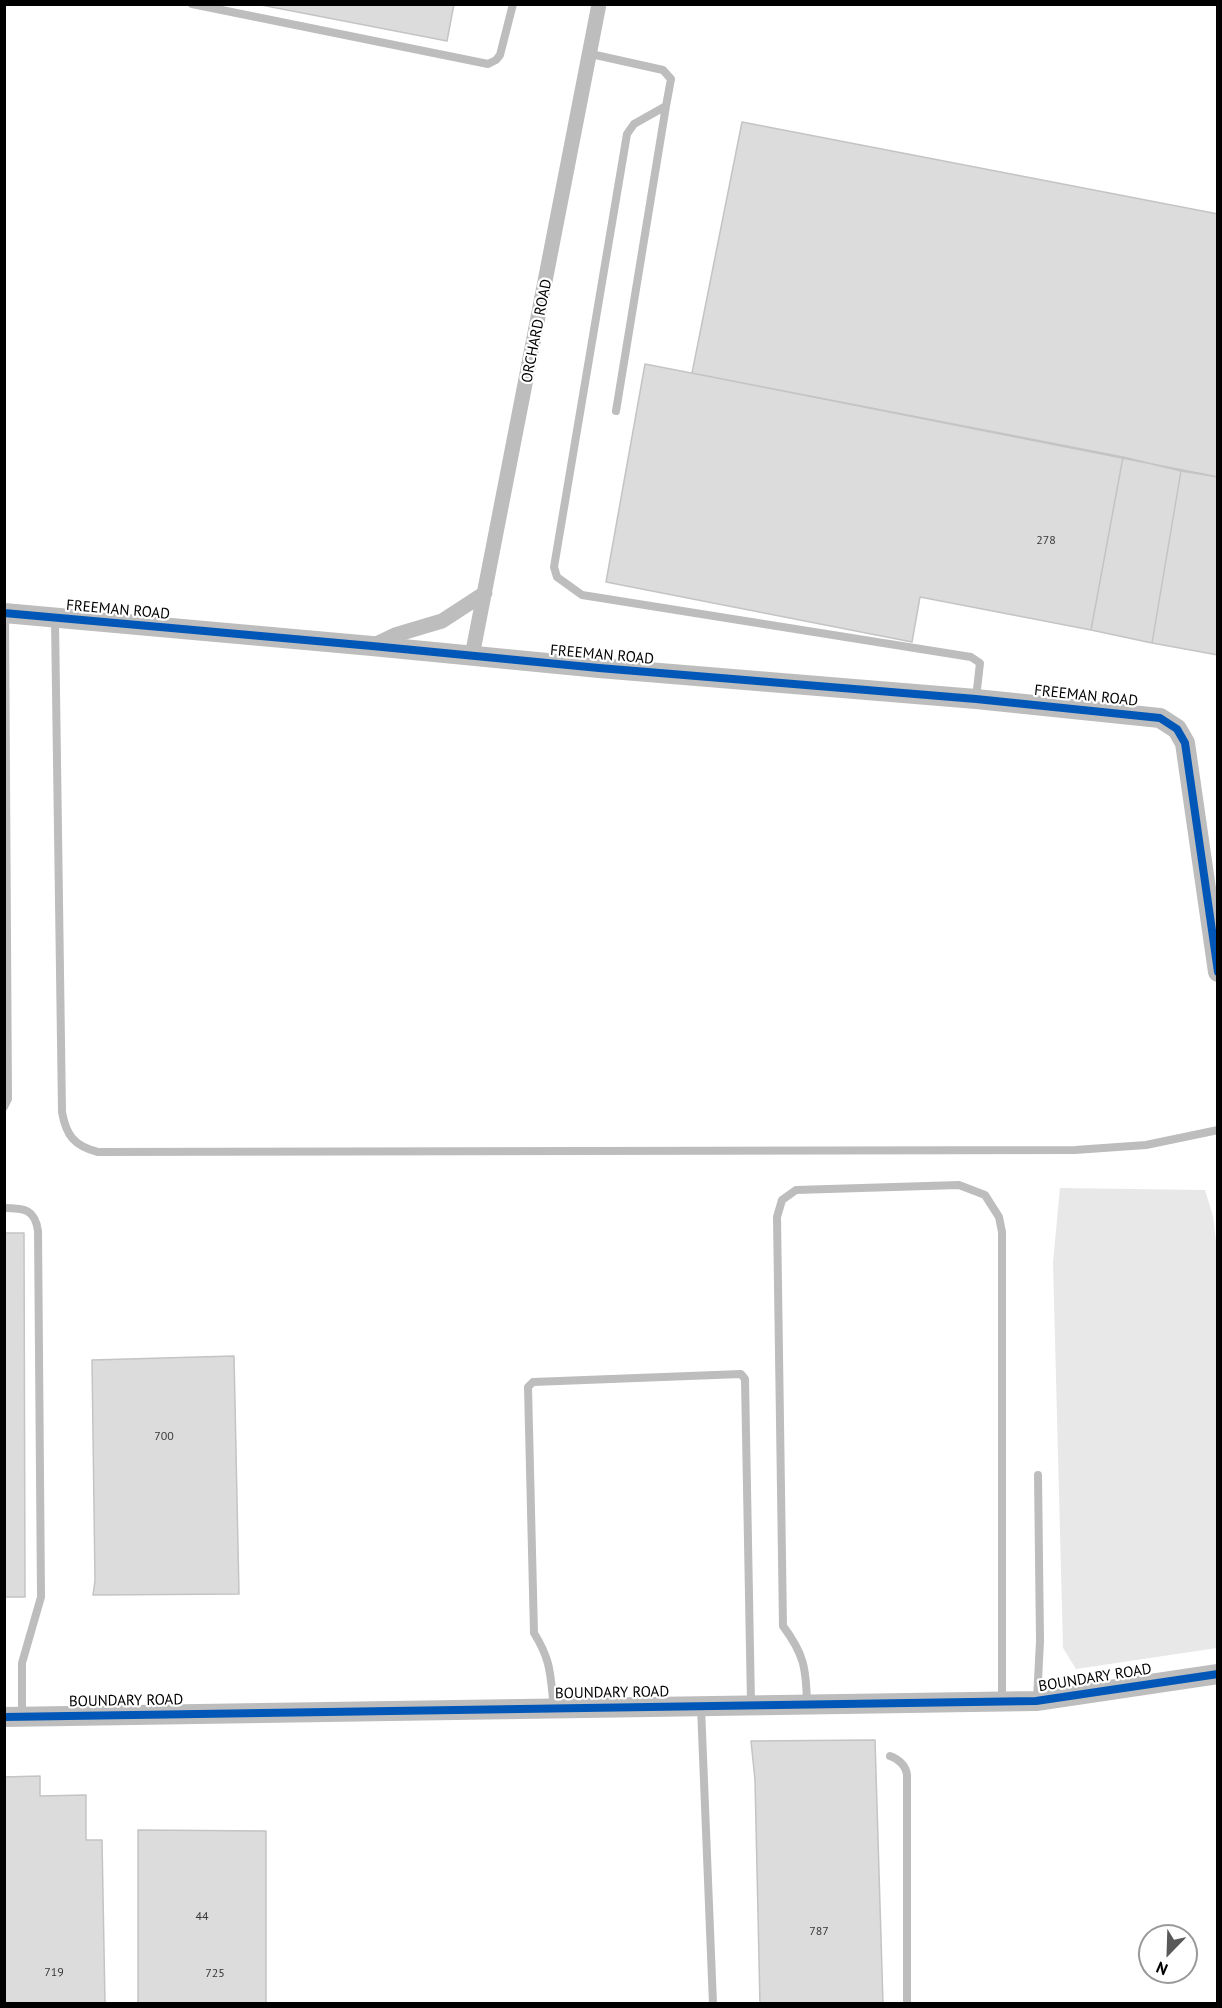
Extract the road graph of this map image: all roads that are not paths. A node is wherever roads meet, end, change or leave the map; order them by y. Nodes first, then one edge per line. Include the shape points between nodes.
1 (192, 4) edge
2 (513, 4) edge
3 (599, 4) edge
4 (591, 54) junction
5 (666, 106) junction
6 (616, 411) dead end
7 (484, 593) junction
8 (5, 613) edge
9 (55, 618) junction
10 (372, 646) junction
11 (472, 656) junction
12 (976, 699) junction
13 (1218, 972) edge
14 (4, 1107) edge
15 (1218, 1130) edge
16 (4, 1208) edge
17 (1038, 1475) dead end
18 (1218, 1674) edge
19 (1002, 1701) junction
20 (1036, 1701) junction
21 (807, 1704) junction
22 (751, 1705) junction
23 (701, 1706) junction
24 (554, 1708) junction
25 (13, 1716) edge
26 (890, 1756) dead end
27 (713, 2004) edge
28 (907, 2004) edge

1 - 2 lane via 488,64 500,55
3 - 4 street, ORCHARD ROAD
4 - 5 lane via 663,70 671,79
4 - 7 street, ORCHARD ROAD
5 - 6 lane
5 - 12 lane via 634,124 627,134 554,567 557,577 582,595 971,657 980,663
7 - 10 street via 442,621
7 - 11 street, ORCHARD ROAD
8 - 9 street, FREEMAN ROAD
8 - 14 lane via 8,1099
9 - 10 street, FREEMAN ROAD
9 - 15 lane via 62,1112 65,1128 86,1149 1075,1150 1146,1145
10 - 11 street, FREEMAN ROAD
11 - 12 street, FREEMAN ROAD
12 - 13 street, FREEMAN ROAD via 1160,718 1177,729 1185,743
16 - 25 lane via 30,1212 38,1231 41,1597 22,1663
17 - 20 lane via 1040,1641
18 - 20 street, BOUNDARY ROAD
19 - 20 street, BOUNDARY ROAD
19 - 21 street, BOUNDARY ROAD
19 - 21 lane via 1002,1232 999,1217 985,1195 959,1185 796,1190 782,1200 777,1217 783,1626 801,1653
21 - 22 street, BOUNDARY ROAD
22 - 23 street, BOUNDARY ROAD
22 - 24 lane via 745,1379 741,1374 533,1382 528,1387 534,1633 549,1662
23 - 24 street, BOUNDARY ROAD
23 - 27 lane
24 - 25 street, BOUNDARY ROAD
26 - 28 lane via 903,1765 908,1775

